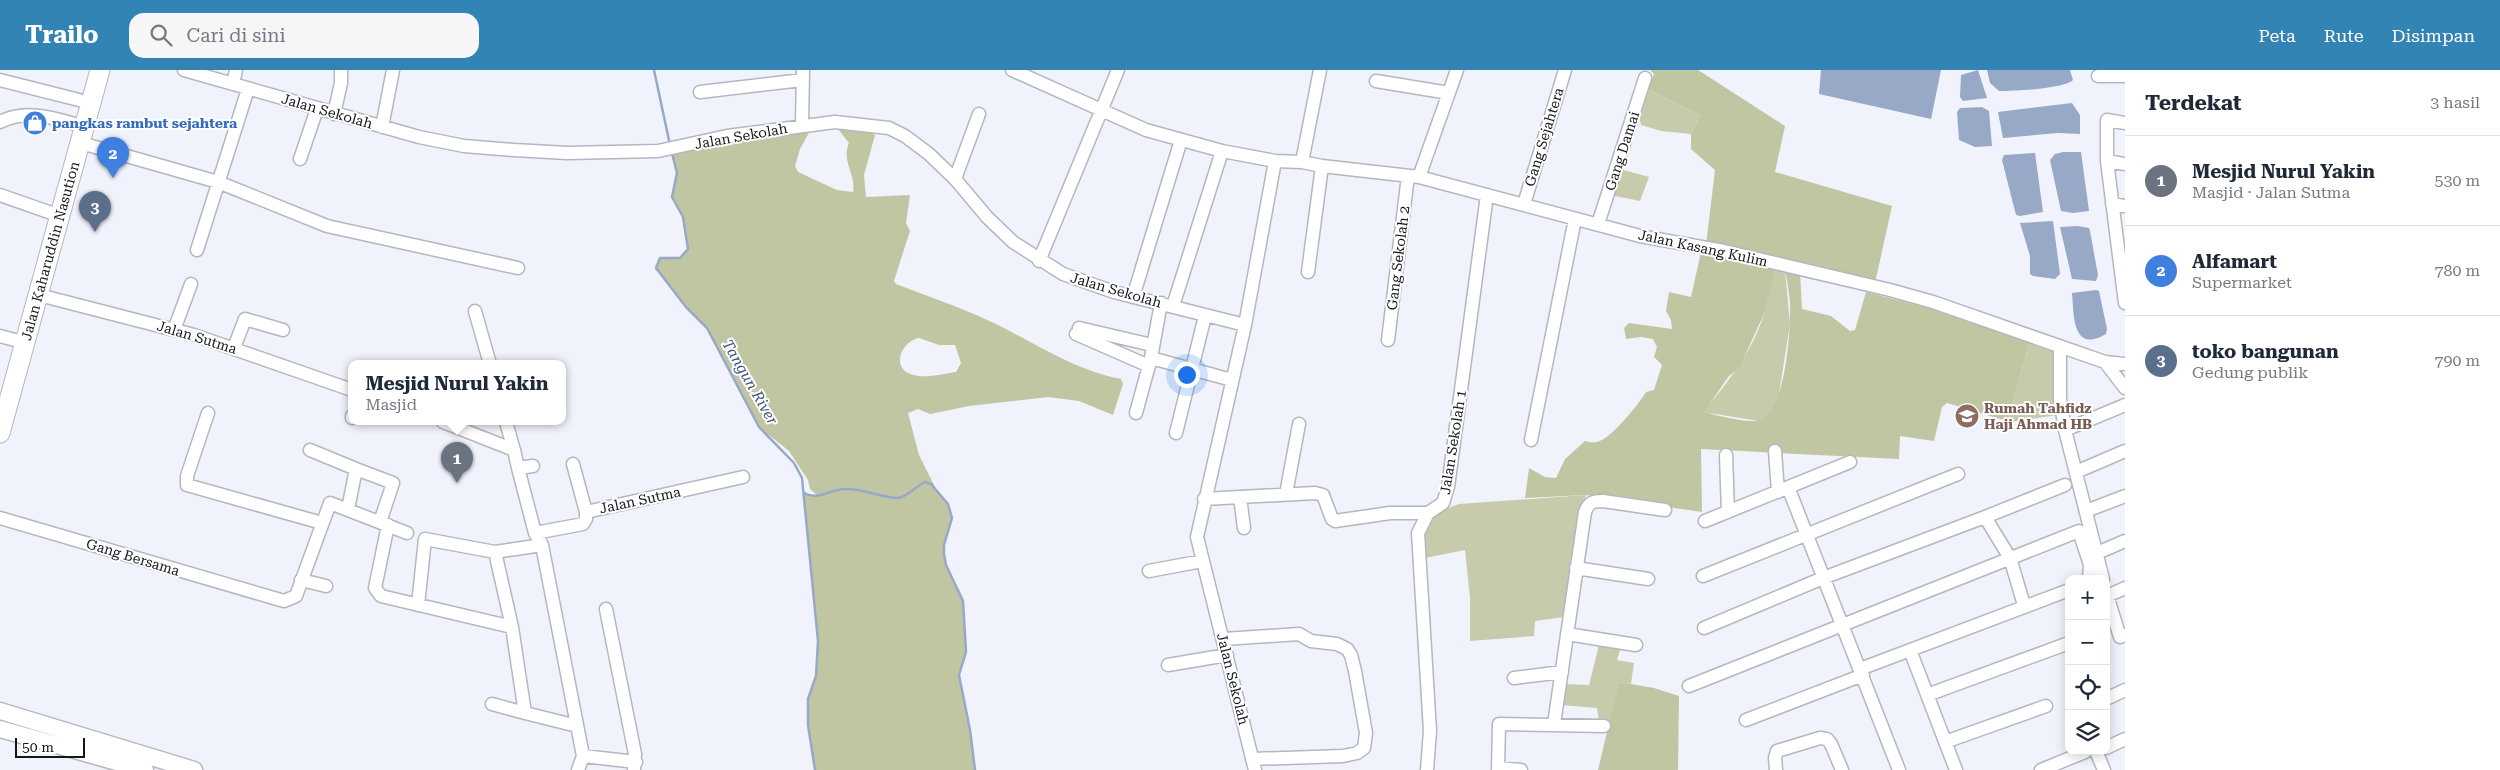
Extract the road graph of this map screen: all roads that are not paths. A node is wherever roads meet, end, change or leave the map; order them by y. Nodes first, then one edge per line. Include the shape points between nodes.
1 (100, 70) edge
2 (184, 70) edge
3 (236, 70) edge
4 (341, 70) edge
5 (393, 70) edge
6 (1012, 70) edge
7 (1118, 70) edge
8 (1320, 70) edge
9 (1457, 70) edge
10 (1565, 70) edge
11 (802, 75) edge
12 (2098, 76) dead end
13 (2125, 76) edge
14 (1645, 78) dead end
15 (0, 80) edge
16 (1376, 81) dead end
17 (233, 84) junction
18 (248, 89) junction
19 (700, 92) dead end
20 (1449, 93) junction
21 (91, 103) junction
22 (317, 109) junction
23 (1102, 109) junction
24 (334, 114) junction
25 (979, 114) dead end
26 (0, 122) edge
27 (2125, 123) edge
28 (802, 125) junction
29 (382, 127) junction
30 (83, 135) junction
31 (1181, 140) junction
32 (1222, 151) junction
33 (300, 159) dead end
34 (1275, 161) junction
35 (2107, 161) junction
36 (1302, 162) junction
37 (2125, 164) edge
38 (1322, 166) junction
39 (1413, 177) junction
40 (955, 179) junction
41 (218, 182) junction
42 (0, 195) edge
43 (1487, 195) junction
44 (1524, 204) junction
45 (2119, 205) edge
46 (60, 216) junction
47 (1575, 219) junction
48 (1598, 224) junction
49 (2121, 248) edge
50 (197, 250) dead end
51 (1039, 261) junction
52 (518, 268) dead end
53 (1308, 272) dead end
54 (191, 284) dead end
55 (39, 295) junction
56 (1133, 297) junction
57 (2125, 297) edge
58 (1167, 305) junction
59 (475, 311) dead end
60 (1205, 316) junction
61 (1245, 325) junction
62 (174, 330) junction
63 (282, 330) dead end
64 (0, 336) edge
65 (1388, 340) dead end
66 (26, 343) junction
67 (2060, 346) junction
68 (234, 348) junction
69 (1151, 356) junction
70 (489, 360) edge
71 (2104, 362) junction
72 (2125, 364) edge
73 (1191, 369) junction
74 (1232, 380) junction
75 (2125, 388) edge
76 (348, 389) edge
77 (2125, 405) edge
78 (4, 407) edge
79 (1136, 412) dead end
80 (208, 413) dead end
81 (1299, 424) dead end
82 (451, 425) edge
83 (507, 425) edge
84 (2065, 430) junction
85 (0, 433) edge
86 (1176, 434) dead end
87 (1531, 440) dead end
88 (310, 450) dead end
89 (514, 450) junction
90 (1776, 452) dead end
91 (2125, 452) edge
92 (1726, 454) dead end
93 (1850, 462) dead end
94 (573, 464) dead end
95 (533, 466) dead end
96 (518, 468) junction
97 (356, 469) junction
98 (2076, 472) junction
99 (1958, 474) dead end
100 (742, 477) dead end
101 (2065, 485) dead end
102 (1783, 490) junction
103 (1286, 494) junction
104 (2125, 496) edge
105 (1240, 497) junction
106 (1204, 499) junction
107 (348, 509) junction
108 (1665, 510) dead end
109 (2086, 511) junction
110 (586, 512) junction
111 (1728, 512) junction
112 (1428, 513) junction
113 (1985, 517) junction
114 (0, 518) edge
115 (1705, 522) dead end
116 (322, 523) junction
117 (384, 523) junction
118 (1244, 528) dead end
119 (407, 533) dead end
120 (534, 533) junction
121 (1806, 534) junction
122 (2125, 541) edge
123 (542, 545) junction
124 (496, 552) junction
125 (2097, 553) junction
126 (2010, 558) junction
127 (1202, 561) junction
128 (1576, 568) junction
129 (1149, 572) dead end
130 (2089, 575) edge
131 (2102, 575) edge
132 (1703, 576) dead end
133 (1823, 578) junction
134 (1648, 579) dead end
135 (301, 580) junction
136 (326, 586) dead end
137 (2125, 588) edge
138 (2065, 591) edge
139 (2110, 593) edge
140 (2110, 604) edge
141 (418, 605) junction
142 (2024, 605) junction
143 (606, 609) dead end
144 (1842, 624) junction
145 (512, 627) junction
146 (1704, 628) dead end
147 (1567, 634) junction
148 (2125, 635) edge
149 (1224, 640) junction
150 (2065, 644) edge
151 (1636, 645) dead end
152 (1910, 650) junction
153 (1227, 655) junction
154 (1168, 666) dead end
155 (1562, 672) junction
156 (1861, 672) junction
157 (1514, 678) dead end
158 (1689, 686) dead end
159 (2125, 690) edge
160 (1927, 695) junction
161 (2110, 697) edge
162 (492, 704) dead end
163 (2046, 706) dead end
164 (0, 711) edge
165 (525, 713) junction
166 (1746, 720) dead end
167 (1554, 724) junction
168 (577, 726) junction
169 (1604, 726) dead end
170 (0, 729) edge
171 (2125, 739) edge
172 (1945, 742) junction
173 (2110, 745) edge
174 (2085, 755) edge
175 (2098, 755) edge
176 (583, 756) junction
177 (1254, 765) edge
178 (118, 766) edge
179 (635, 766) edge
180 (1498, 769) edge
181 (145, 770) edge
182 (194, 770) edge
183 (578, 770) edge
184 (1427, 770) edge
185 (1521, 770) edge
186 (1776, 770) edge
187 (1842, 770) edge
188 (1898, 770) edge
189 (1956, 770) edge
190 (2041, 770) edge
191 (2104, 770) edge

1 - 21 highway, Jalan Kaharuddin Nasution
2 - 17 street, Jalan Sekolah
3 - 17 street
4 - 24 street
5 - 29 street
6 - 23 street, Jalan Kasang Kulim
7 - 23 street
8 - 36 street
9 - 20 street, Gang Sekolah 2
10 - 44 street, Gang Sejahtera
11 - 19 street
11 - 28 street
12 - 13 street
14 - 48 street, Gang Damai
15 - 21 street
16 - 20 street
17 - 18 street, Jalan Sekolah
18 - 22 street, Jalan Sekolah
18 - 41 street
20 - 39 street, Gang Sekolah 2
21 - 30 highway, Jalan Kaharuddin Nasution
22 - 24 street, Jalan Sekolah
22 - 33 street
23 - 31 street, Jalan Kasang Kulim via 1146,130
23 - 51 street
24 - 29 street, Jalan Sekolah
25 - 40 street
26 - 30 street via 18,116 50,117
27 - 35 street via 2107,120
28 - 29 street, Jalan Sekolah via 727,136 658,151 568,153 464,146
28 - 40 street, Jalan Sekolah via 835,122 889,128 905,136
30 - 41 street
30 - 46 highway, Jalan Kaharuddin Nasution
31 - 32 street, Jalan Kasang Kulim
31 - 56 street
32 - 34 street, Jalan Kasang Kulim
32 - 58 street
34 - 36 street, Jalan Kasang Kulim
34 - 61 street, Jalan Sekolah
35 - 37 street
35 - 45 street
36 - 38 street, Jalan Kasang Kulim
38 - 39 street, Jalan Kasang Kulim
38 - 53 street
39 - 43 street, Jalan Kasang Kulim
39 - 65 street, Gang Sekolah 2
40 - 51 street, Jalan Sekolah via 987,217
41 - 50 street
41 - 52 street via 328,226
42 - 46 street
43 - 44 street, Jalan Kasang Kulim
43 - 112 street, Jalan Sekolah 1 via 1448,487 1443,503
44 - 47 street, Jalan Kasang Kulim
45 - 49 street
46 - 55 highway, Jalan Kaharuddin Nasution
47 - 48 street, Jalan Kasang Kulim
47 - 87 street
48 - 67 street, Jalan Kasang Kulim via 1890,290
49 - 57 street
51 - 56 street, Jalan Sekolah via 1088,285
54 - 62 street
55 - 62 street, Jalan Sutma
55 - 66 highway, Jalan Kaharuddin Nasution
56 - 58 street, Jalan Sekolah
58 - 60 street, Jalan Sekolah
58 - 69 street
59 - 70 street
60 - 61 street, Jalan Sekolah
60 - 73 street
61 - 74 street, Jalan Sekolah
62 - 68 street, Jalan Sutma
63 - 68 street via 245,318
64 - 66 street
66 - 78 highway, Jalan Kaharuddin Nasution
67 - 71 street, Jalan Kasang Kulim
67 - 84 street via 2060,399
68 - 76 street, Jalan Sutma
69 - 69 street via 1077,331
69 - 73 street
69 - 79 street
71 - 72 street, Jalan Kasang Kulim
71 - 75 street
73 - 74 street
73 - 86 street
74 - 106 street, Jalan Sekolah
77 - 84 street
78 - 85 highway, Jalan Kaharuddin Nasution
80 - 116 street via 187,476 187,485
81 - 103 street
82 - 89 street
83 - 89 street
84 - 98 street
88 - 97 street
89 - 96 street
90 - 102 street
91 - 98 street
92 - 111 street
93 - 102 street
94 - 110 street, Jalan Sutma
95 - 96 street
96 - 120 street
97 - 107 street
97 - 117 street via 392,483
98 - 109 street
99 - 121 street
100 - 110 street, Jalan Sutma
101 - 113 street
102 - 111 street
102 - 121 street
103 - 105 street
103 - 112 street via 1323,495 1335,521 1390,513
104 - 109 street
105 - 106 street
105 - 118 street
106 - 127 street, Jalan Sekolah via 1197,536
107 - 116 street via 330,503
107 - 117 street
108 - 128 street via 1594,501 1585,512
109 - 125 street
110 - 120 street via 583,524
111 - 115 street
112 - 184 street, Jalan Sekolah 1 via 1418,533 1430,731
113 - 126 street
113 - 133 street
114 - 135 street, Gang Bersama via 266,597 291,599 296,596
116 - 135 street
117 - 119 street
117 - 141 street via 376,593
120 - 123 street
121 - 132 street
121 - 133 street
122 - 125 street
123 - 124 street
123 - 168 street
124 - 141 street via 425,539
124 - 145 street
125 - 131 street
126 - 130 street via 2079,531 2090,565
126 - 142 street
126 - 144 street
127 - 129 street
127 - 149 street, Jalan Sekolah
128 - 134 street
128 - 147 street
133 - 144 street
133 - 146 street
135 - 136 street
137 - 139 street
138 - 142 street
140 - 148 street via 2120,637
141 - 145 street
142 - 152 street
143 - 179 street
144 - 156 street
144 - 158 street
145 - 165 street
147 - 151 street
147 - 155 street
149 - 153 street, Jalan Sekolah
149 - 177 street via 1299,634 1311,641 1337,644 1347,649 1355,671 1366,733 1364,748 1344,756
150 - 160 street
152 - 156 street
152 - 160 street
153 - 154 street
153 - 177 street, Jalan Sekolah
155 - 157 street
155 - 167 street
156 - 166 street
156 - 188 street
159 - 161 street
160 - 172 street
162 - 165 street
163 - 172 street
164 - 182 main road
165 - 168 street
167 - 169 street
167 - 180 street via 1499,724
168 - 176 street
170 - 178 main road
171 - 173 street
172 - 189 street
174 - 190 street
175 - 191 street
176 - 179 street
176 - 183 street
178 - 181 main road
180 - 185 street
186 - 187 street via 1777,751 1820,738 1831,744

